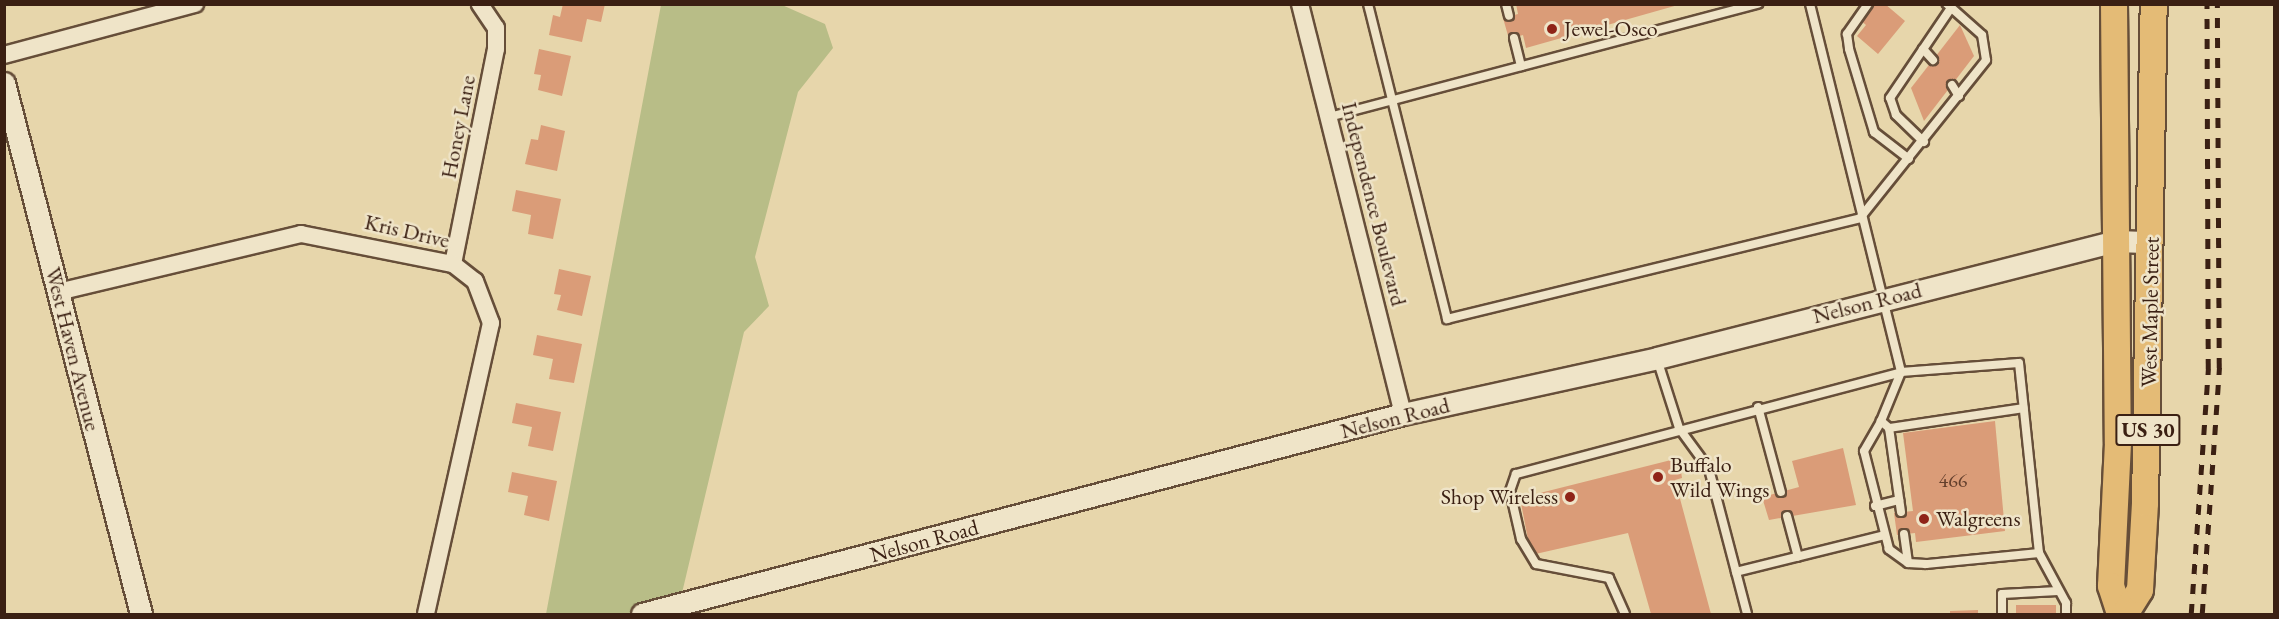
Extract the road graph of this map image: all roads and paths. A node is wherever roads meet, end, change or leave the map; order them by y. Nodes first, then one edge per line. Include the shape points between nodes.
1 (195, 4) edge
2 (480, 4) edge
3 (1300, 4) edge
4 (1368, 4) edge
5 (1506, 4) edge
6 (1758, 4) edge
7 (1810, 4) edge
8 (1868, 4) edge
9 (2114, 4) edge
10 (2154, 4) edge
11 (1949, 6) edge
12 (1509, 16) dead end
13 (1514, 38) dead end
14 (1923, 49) junction
15 (4, 55) edge
16 (1933, 60) dead end
17 (1521, 66) junction
18 (4, 83) edge
19 (1952, 85) dead end
20 (1959, 96) junction
21 (1391, 101) junction
22 (1329, 117) junction
23 (1924, 142) junction
24 (1909, 159) junction
25 (1860, 218) junction
26 (2117, 242) junction
27 (2151, 242) junction
28 (453, 264) junction
29 (58, 292) junction
30 (1882, 299) junction
31 (1657, 358) junction
32 (1901, 372) junction
33 (1758, 407) junction
34 (2024, 408) junction
35 (1403, 414) junction
36 (1881, 421) junction
37 (1679, 428) junction
38 (1889, 428) junction
39 (1780, 492) dead end
40 (1899, 500) junction
41 (1875, 506) junction
42 (1901, 512) dead end
43 (1787, 516) dead end
44 (1904, 534) dead end
45 (1884, 535) junction
46 (2039, 553) junction
47 (1798, 557) junction
48 (1908, 563) junction
49 (1736, 572) junction
50 (2058, 591) junction
51 (141, 615) edge
52 (426, 615) edge
53 (642, 615) edge
54 (1625, 615) edge
55 (1747, 615) edge
56 (2002, 615) edge
57 (2066, 615) edge
58 (2120, 615) edge
59 (2125, 615) edge

1 - 15 street
2 - 28 street, Honey Lane via 496,28 496,49
3 - 22 street, Independence Boulevard
4 - 21 lane
5 - 12 lane
6 - 17 lane
7 - 25 lane
8 - 24 lane via 1847,34 1849,50 1874,132
9 - 26 main road, West Maple Street / US 30
10 - 27 main road, West Maple Street / US 30
11 - 14 lane
11 - 20 lane via 1982,35 1986,60
13 - 17 lane
14 - 16 lane
14 - 23 lane via 1890,98 1896,115
17 - 21 lane
18 - 29 street, West Haven Avenue
19 - 20 lane
20 - 23 lane
21 - 22 lane
21 - 25 lane via 1447,319
22 - 35 street, Independence Boulevard
23 - 24 lane
24 - 25 lane
25 - 30 lane
26 - 27 street, Nelson Road
26 - 30 street, Nelson Road
26 - 58 main road, West Maple Street / US 30 via 2111,586
27 - 59 main road, West Maple Street / US 30 via 2140,590
28 - 29 street, Kris Drive via 300,234
28 - 52 street, Kris Drive via 475,281 491,322
29 - 51 street, West Haven Avenue
30 - 31 street, Nelson Road
30 - 32 lane
31 - 35 street, Nelson Road
31 - 37 lane
32 - 33 lane
32 - 34 lane via 2019,363
32 - 36 lane
33 - 37 lane
33 - 39 lane
34 - 38 lane
34 - 46 lane
35 - 53 street, Nelson Road
36 - 38 lane
36 - 41 lane via 1864,452
37 - 49 lane via 1709,468
37 - 54 lane via 1543,463 1516,474 1510,491 1521,539 1536,564 1609,578
38 - 40 lane
40 - 41 lane
40 - 42 lane
41 - 45 lane
43 - 47 lane
44 - 48 lane
45 - 47 lane
45 - 48 lane via 1889,549
46 - 48 lane
46 - 50 lane
47 - 49 lane
49 - 55 lane
50 - 56 lane via 2001,594
50 - 57 lane

